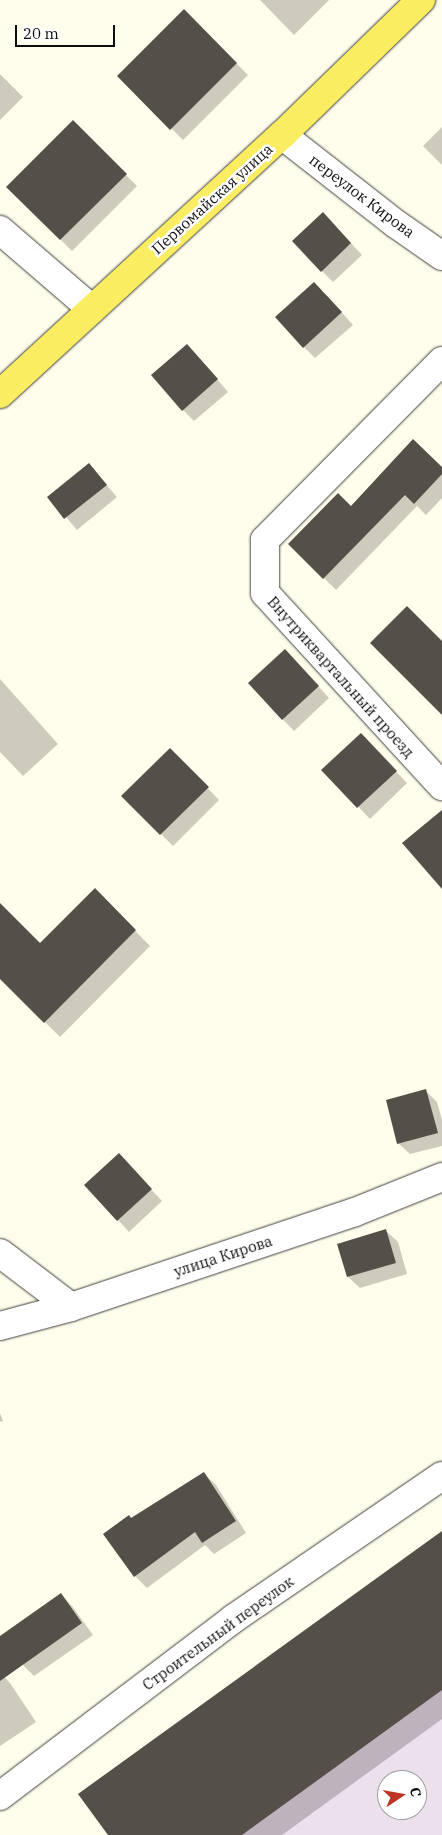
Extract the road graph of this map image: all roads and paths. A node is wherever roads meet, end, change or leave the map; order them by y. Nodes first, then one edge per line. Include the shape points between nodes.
1 (421, 0) edge
2 (282, 135) junction
3 (0, 230) edge
4 (442, 256) edge
5 (92, 309) junction
6 (442, 361) edge
7 (0, 394) edge
8 (442, 786) edge
9 (442, 1177) edge
10 (0, 1253) edge
11 (71, 1307) junction
12 (0, 1326) edge
13 (442, 1476) edge
14 (0, 1796) edge

1 - 2 main road, Первомайская улица
2 - 4 street, переулок Кирова
2 - 5 main road, Первомайская улица
3 - 5 street
5 - 7 main road, Первомайская улица
6 - 8 street, Внутриквартальный проезд via 264,540 265,593
9 - 11 street, улица Кирова via 355,1212
10 - 11 street
11 - 12 street, улица Кирова
13 - 14 street, Строительный переулок via 233,1619

